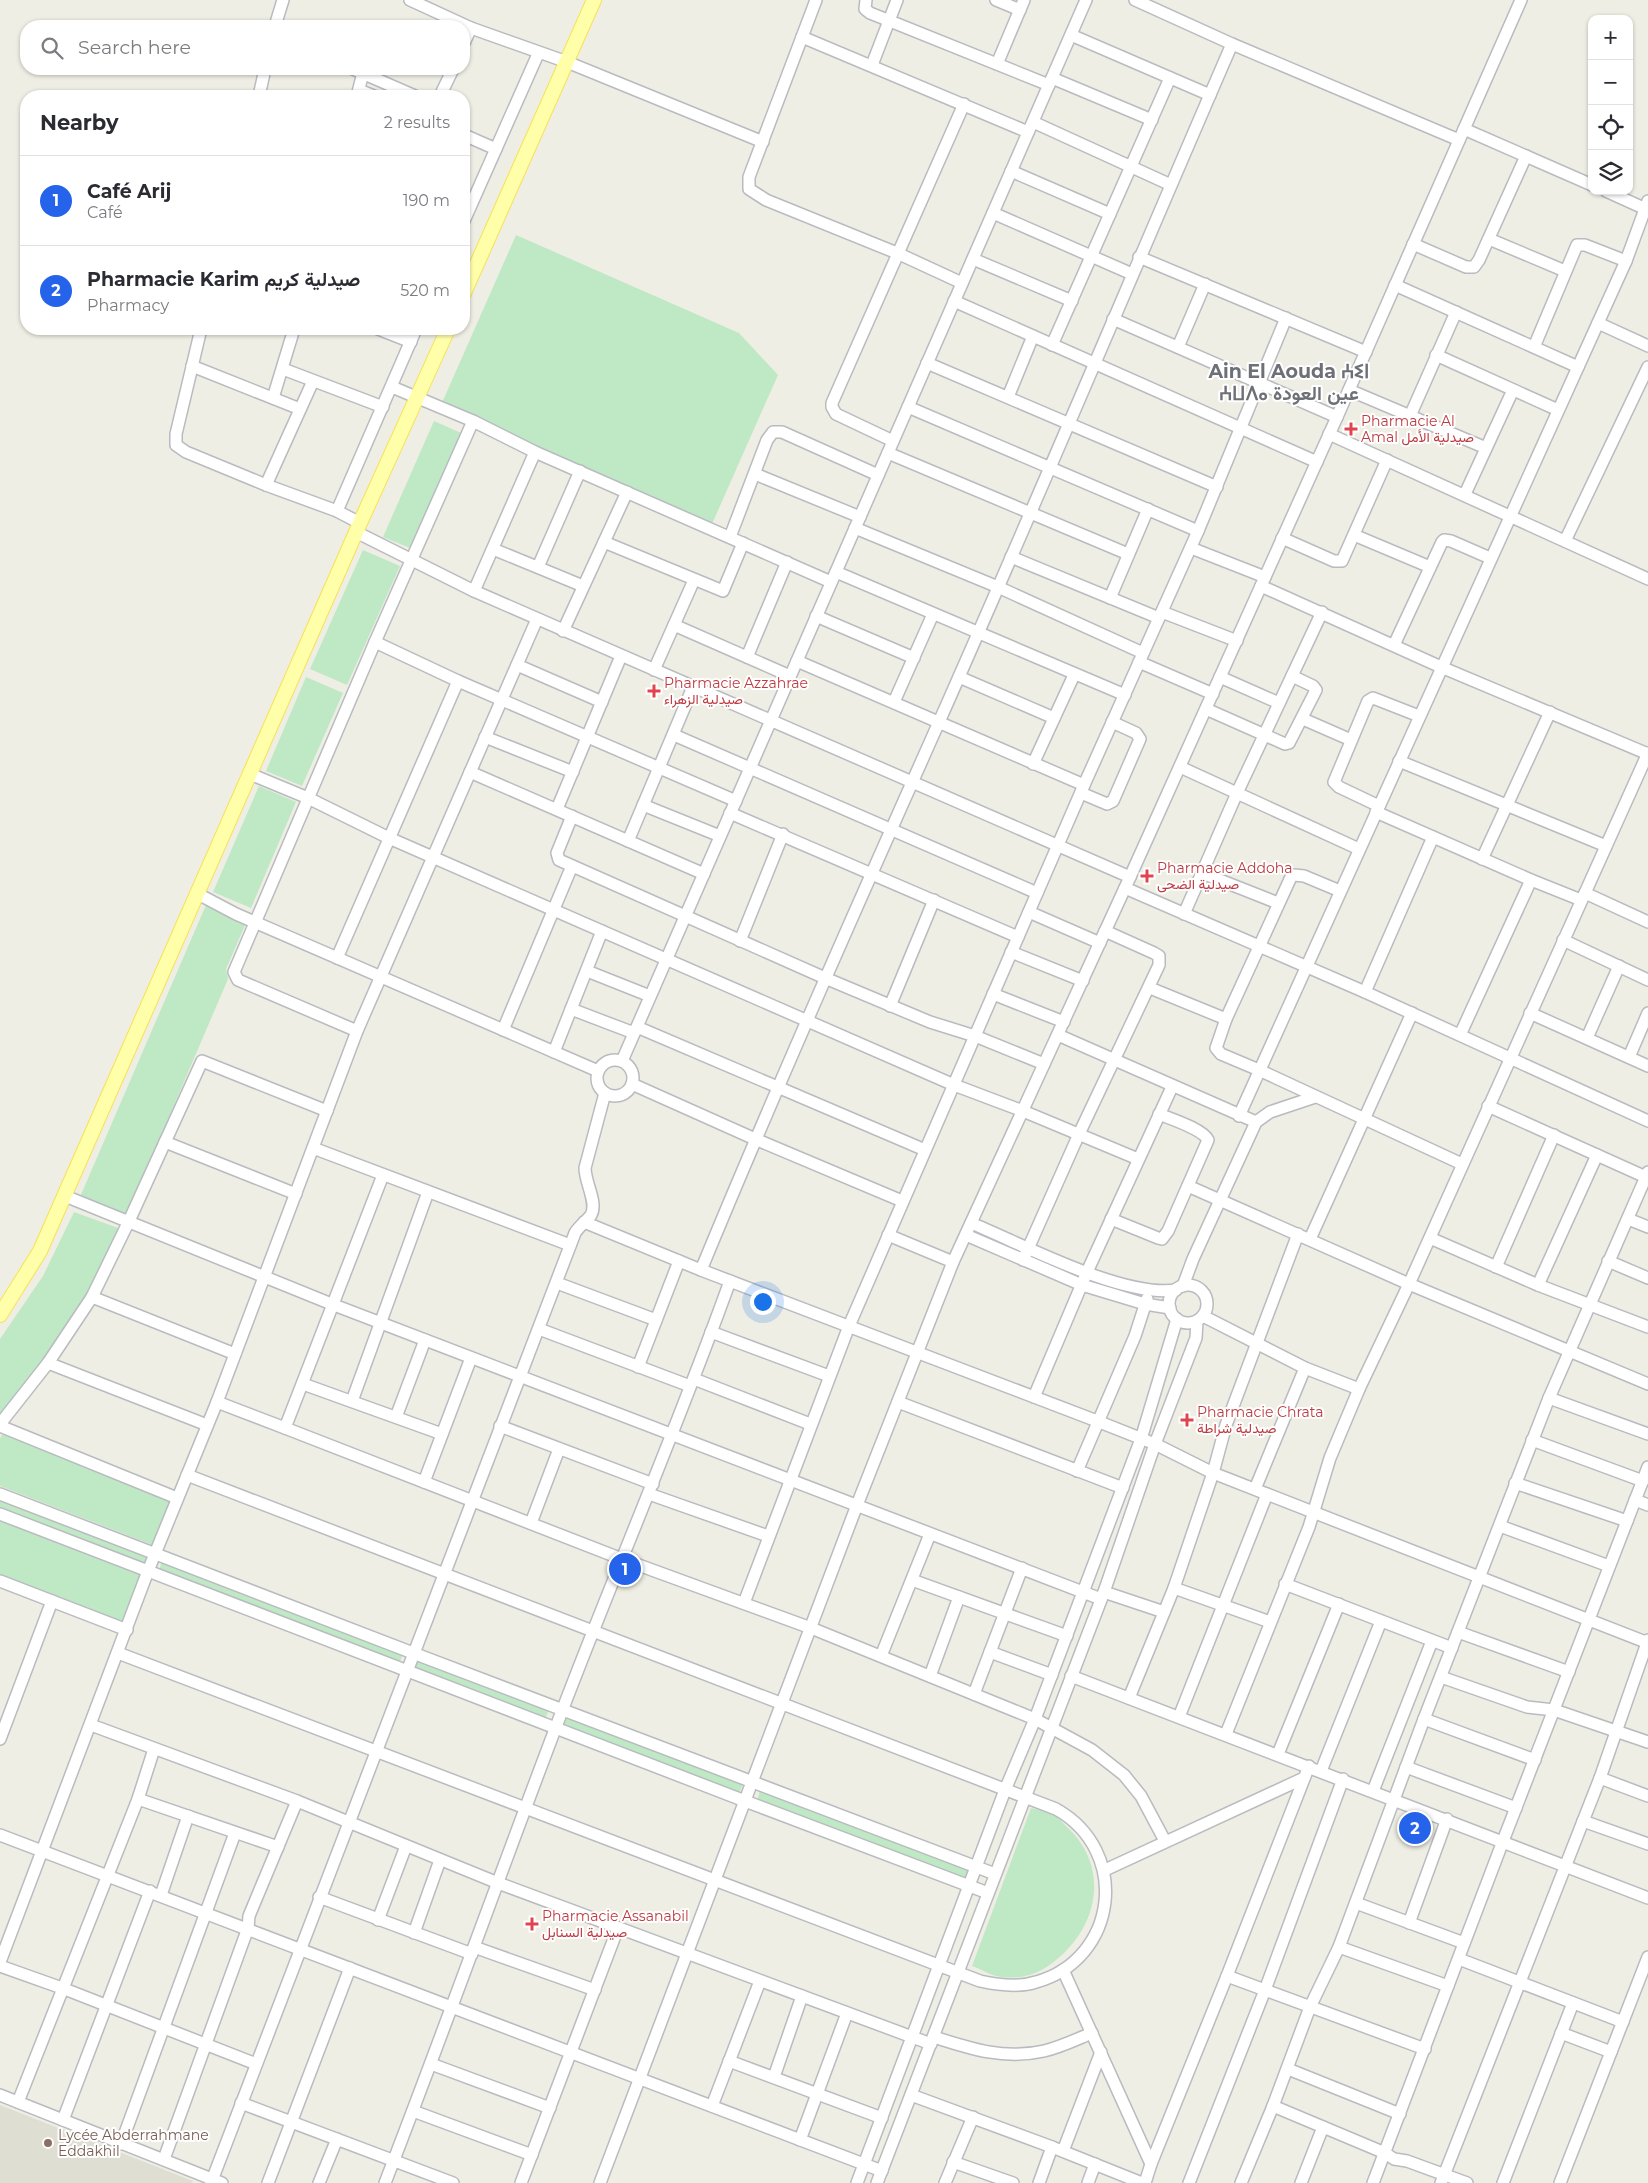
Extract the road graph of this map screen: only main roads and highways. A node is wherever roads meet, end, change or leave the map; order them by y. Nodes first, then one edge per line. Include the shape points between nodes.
1 (594, 0) edge
2 (470, 280) edge
3 (445, 335) edge
4 (0, 1315) edge

1 - 2 main road
3 - 4 main road via 65,1196 40,1251

